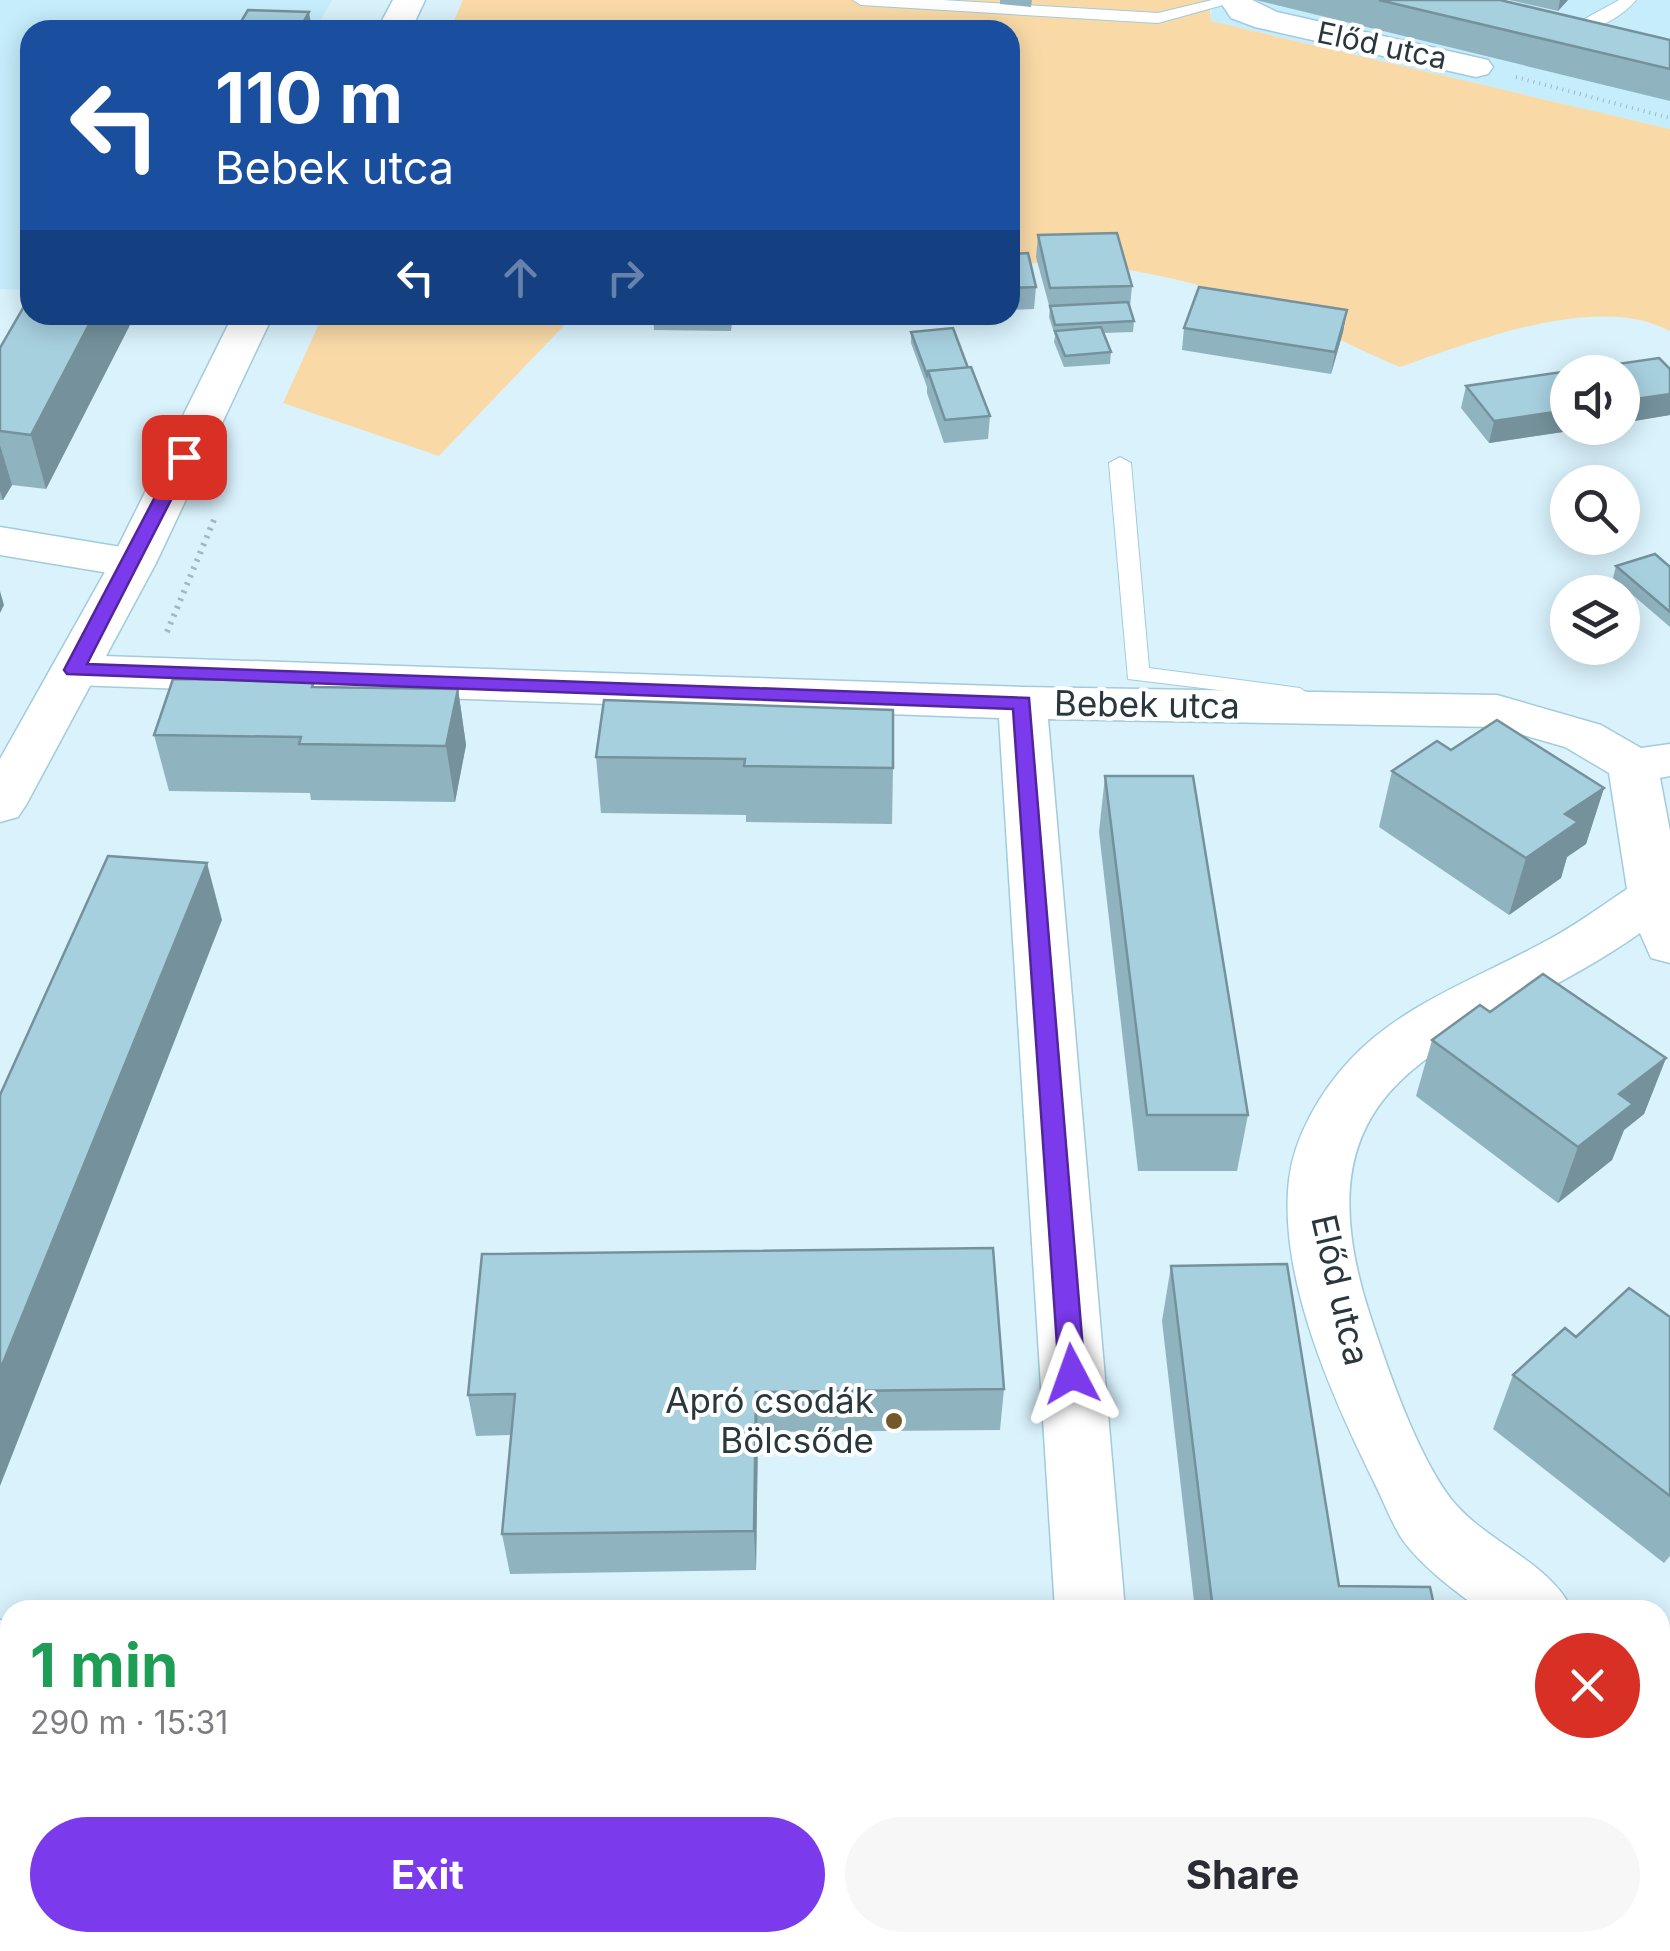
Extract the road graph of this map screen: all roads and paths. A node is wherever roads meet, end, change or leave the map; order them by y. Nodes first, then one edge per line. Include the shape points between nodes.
1 (861, 0) edge
2 (1234, 0) edge
3 (1628, 0) edge
4 (1616, 35) edge
5 (1476, 67) joint
6 (1670, 118) edge
7 (248, 325) edge
8 (1120, 463) dead end
9 (0, 541) edge
10 (133, 563) junction
11 (74, 670) junction
12 (1022, 703) junction
13 (1401, 710) junction
14 (1652, 762) edge
15 (0, 805) edge
16 (1663, 920) edge
17 (1089, 1600) edge
18 (1522, 1600) edge

1 - 2 lane, Előd utca via 1158,18
2 - 5 street, Előd utca via 1266,20
3 - 4 lane via 1619,10 1571,24
5 - 6 path
7 - 10 street
8 - 13 lane via 1138,674
9 - 10 street
10 - 11 street
11 - 12 street, Bebek utca
11 - 15 street
12 - 13 street, Bebek utca
12 - 17 street
13 - 14 street, Bebek utca via 1497,712
14 - 16 street, Előd utca
16 - 18 street, Előd utca via 1509,982 1374,1070 1334,1122 1318,1193 1350,1349 1396,1460 1428,1522

